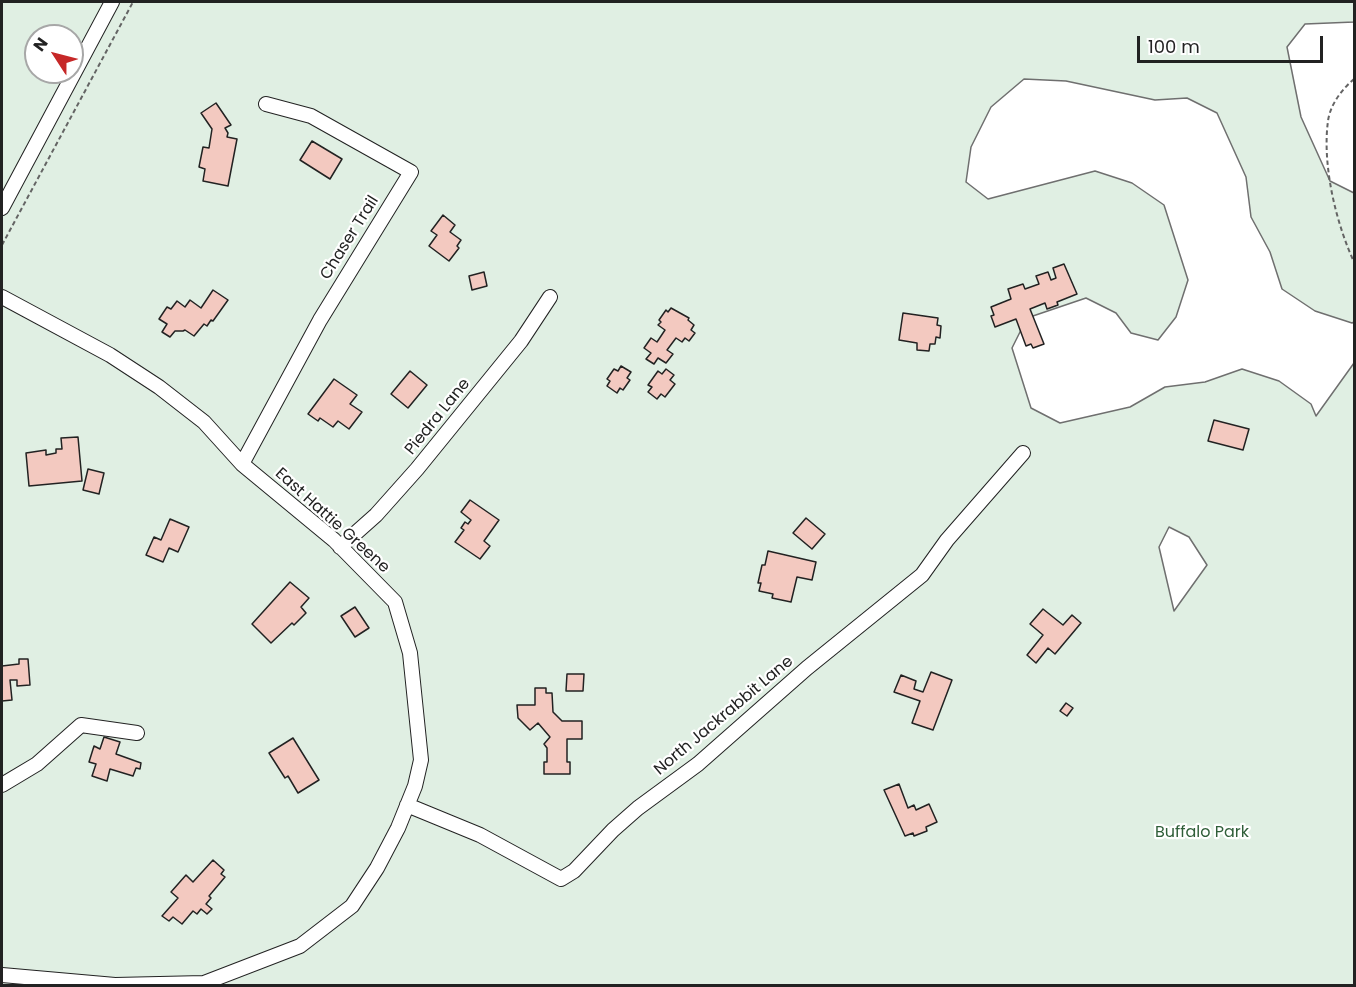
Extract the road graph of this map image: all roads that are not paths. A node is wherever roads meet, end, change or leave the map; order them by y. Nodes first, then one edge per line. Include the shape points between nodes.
1 (112, 2) edge
2 (266, 104) dead end
3 (2, 208) edge
4 (2, 297) edge
5 (550, 297) dead end
6 (1023, 453) dead end
7 (242, 464) junction
8 (340, 547) junction
9 (137, 733) dead end
10 (2, 785) edge
11 (407, 805) junction
12 (2, 975) edge
13 (204, 984) edge

1 - 3 street
2 - 7 street, Chaser Trail via 311,116 411,172 320,320
4 - 7 street, East Hattie Greene via 110,355 159,387 204,422
5 - 8 street, Piedra Lane via 521,341 417,470
6 - 11 street, North Jackrabbit Lane via 922,574 698,764 638,808 561,879 480,835
7 - 8 street, East Hattie Greene
8 - 11 street, East Hattie Greene via 395,602 410,653 420,760
9 - 10 street via 81,725 37,764
11 - 13 street, East Hattie Greene via 377,868 352,906 300,946
12 - 13 street, East Hattie Greene via 115,985

